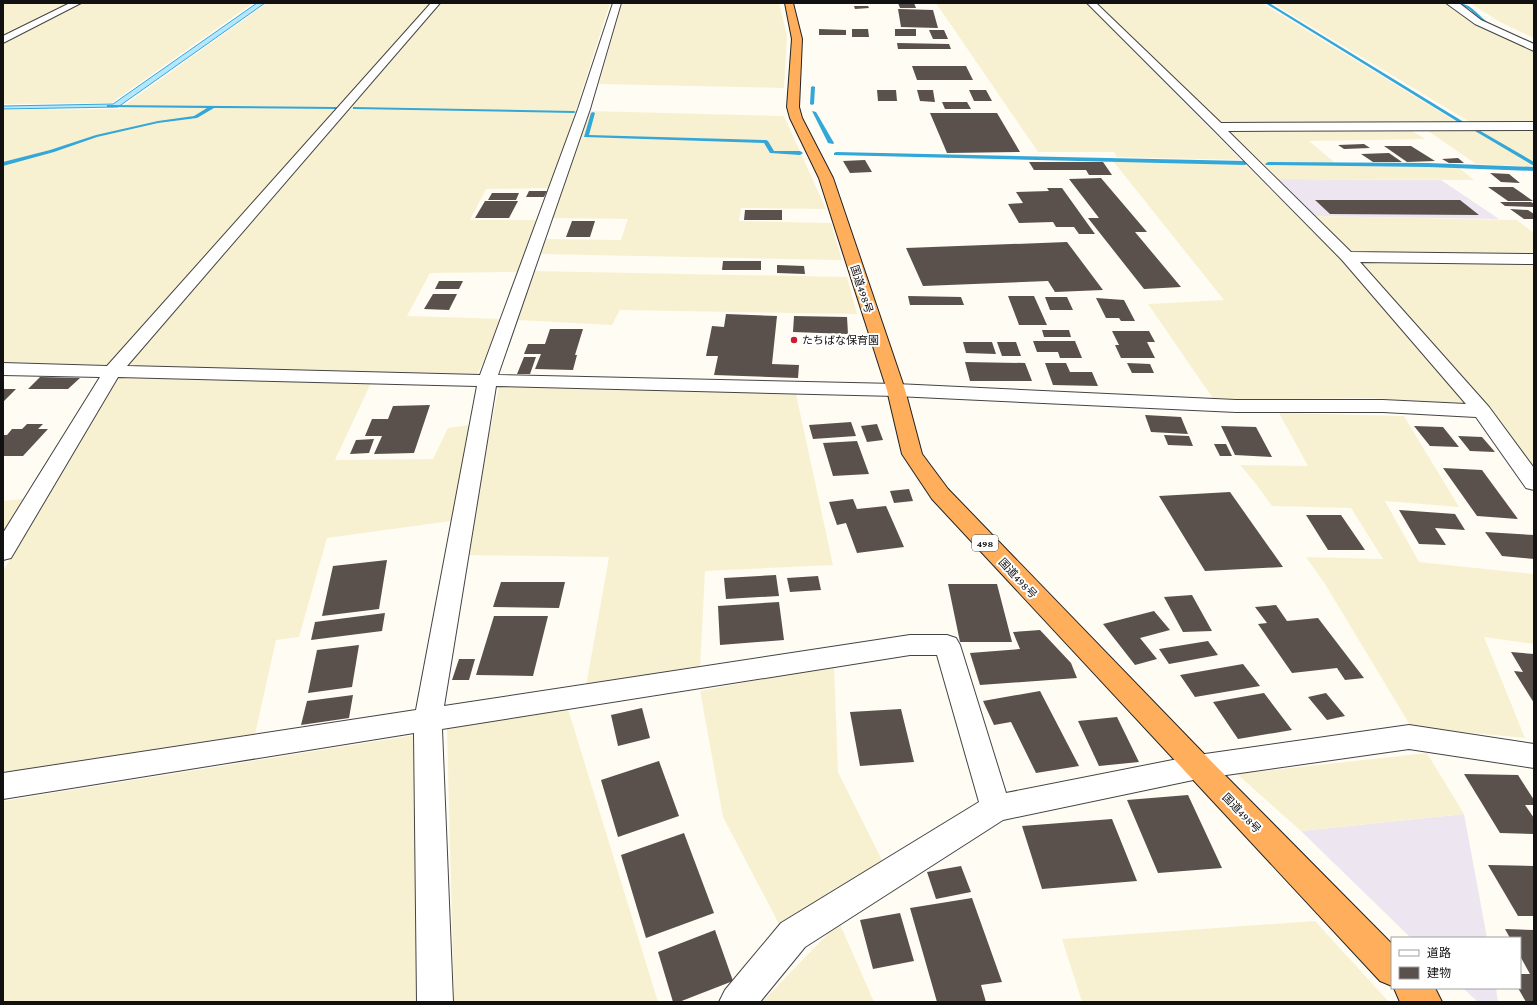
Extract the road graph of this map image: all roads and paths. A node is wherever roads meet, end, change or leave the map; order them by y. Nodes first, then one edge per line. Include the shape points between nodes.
1 (76, 3) edge
2 (436, 3) edge
3 (617, 3) edge
4 (788, 3) edge
5 (1092, 3) edge
6 (1450, 3) edge
7 (1482, 13) dead end
8 (3, 40) edge
9 (1534, 40) edge
10 (1534, 48) edge
11 (1534, 126) edge
12 (1218, 127) junction
13 (1347, 257) junction
14 (1534, 259) edge
15 (3, 369) edge
16 (112, 372) junction
17 (487, 381) junction
18 (896, 390) junction
19 (1482, 411) junction
20 (1534, 483) edge
21 (3, 552) edge
22 (428, 720) junction
23 (1534, 756) edge
24 (1198, 767) junction
25 (3, 786) edge
26 (996, 808) junction
27 (1391, 967) edge
28 (1412, 989) edge
29 (434, 1002) edge
30 (737, 1002) edge
31 (1424, 1002) edge

1 - 8 street
2 - 16 street
3 - 17 street via 584,109
4 - 18 highway, 国道498号 / 498 via 797,39 793,107 796,118 826,178
5 - 12 street
6 - 10 street via 1478,22
7 - 9 street via 1500,25
11 - 12 street
12 - 13 street
13 - 14 street
13 - 19 street
15 - 16 street
16 - 17 street
16 - 21 street
17 - 18 street
17 - 22 street
18 - 19 street via 1236,406 1383,406
18 - 24 highway, 国道498号 / 498 via 912,454 940,494
19 - 20 street
22 - 25 street
22 - 26 street via 910,645 947,645
22 - 29 street
23 - 24 street via 1409,737
24 - 26 street
24 - 27 highway, 国道498号 / 498
26 - 30 street via 793,935
28 - 31 highway

